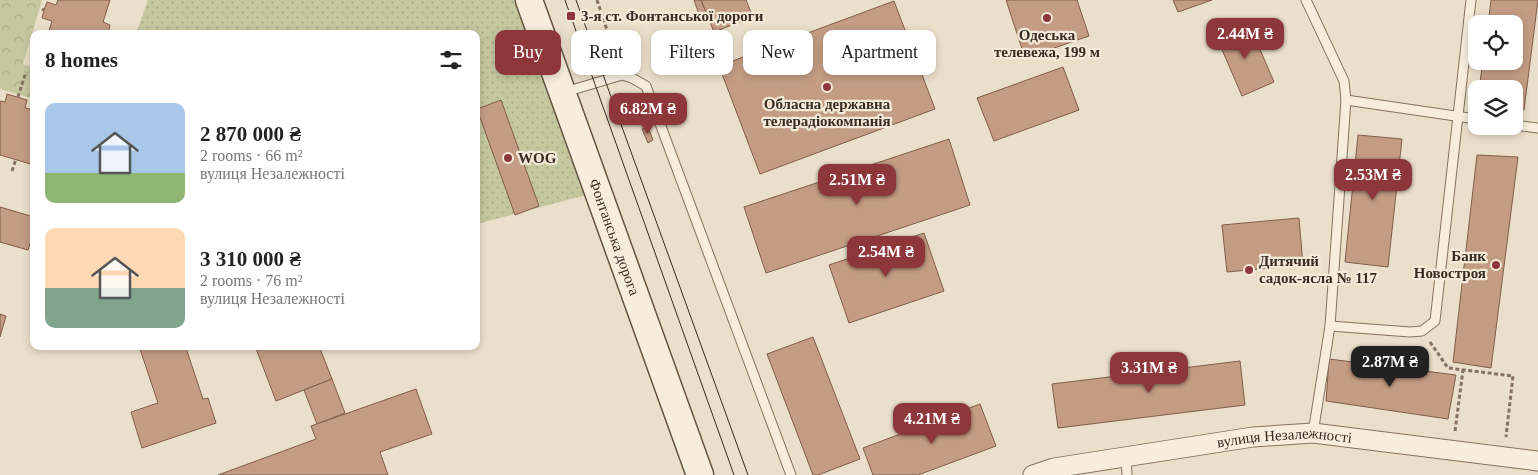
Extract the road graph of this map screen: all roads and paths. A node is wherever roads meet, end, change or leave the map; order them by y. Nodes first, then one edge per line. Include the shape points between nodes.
1 (529, 0) edge
2 (597, 0) edge
3 (1306, 0) edge
4 (1471, 0) edge
5 (607, 30) edge
6 (26, 72) dead end
7 (622, 75) joint
8 (562, 93) junction
9 (18, 97) dead end
10 (1346, 100) junction
11 (1457, 116) junction
12 (1468, 118) edge
13 (1523, 126) edge
14 (1538, 128) edge
15 (16, 159) dead end
16 (12, 171) dead end
17 (1330, 326) junction
18 (1422, 331) junction
19 (1463, 370) junction
20 (1446, 431) dead end
21 (1313, 433) junction
22 (1503, 457) junction
23 (1538, 461) edge
24 (1126, 466) edge
25 (700, 475) edge
26 (792, 475) edge
27 (1033, 475) edge

1 - 8 main road, Фонтанська дорога
2 - 5 path
3 - 10 lane via 1344,80
4 - 11 lane
6 - 9 path
7 - 8 lane
7 - 26 lane via 646,86
8 - 25 main road, Фонтанська дорога
10 - 11 lane
10 - 17 lane
11 - 12 lane
11 - 18 lane via 1434,321
13 - 14 lane
15 - 16 path
17 - 18 lane
17 - 21 lane
18 - 19 path via 1448,368
19 - 20 path via 1455,432
19 - 22 path via 1513,376
21 - 22 street, вулиця Незалежності
21 - 24 street, вулиця Незалежності via 1253,437
22 - 23 street, вулиця Незалежності
24 - 27 street, вулиця Незалежності via 1054,468

